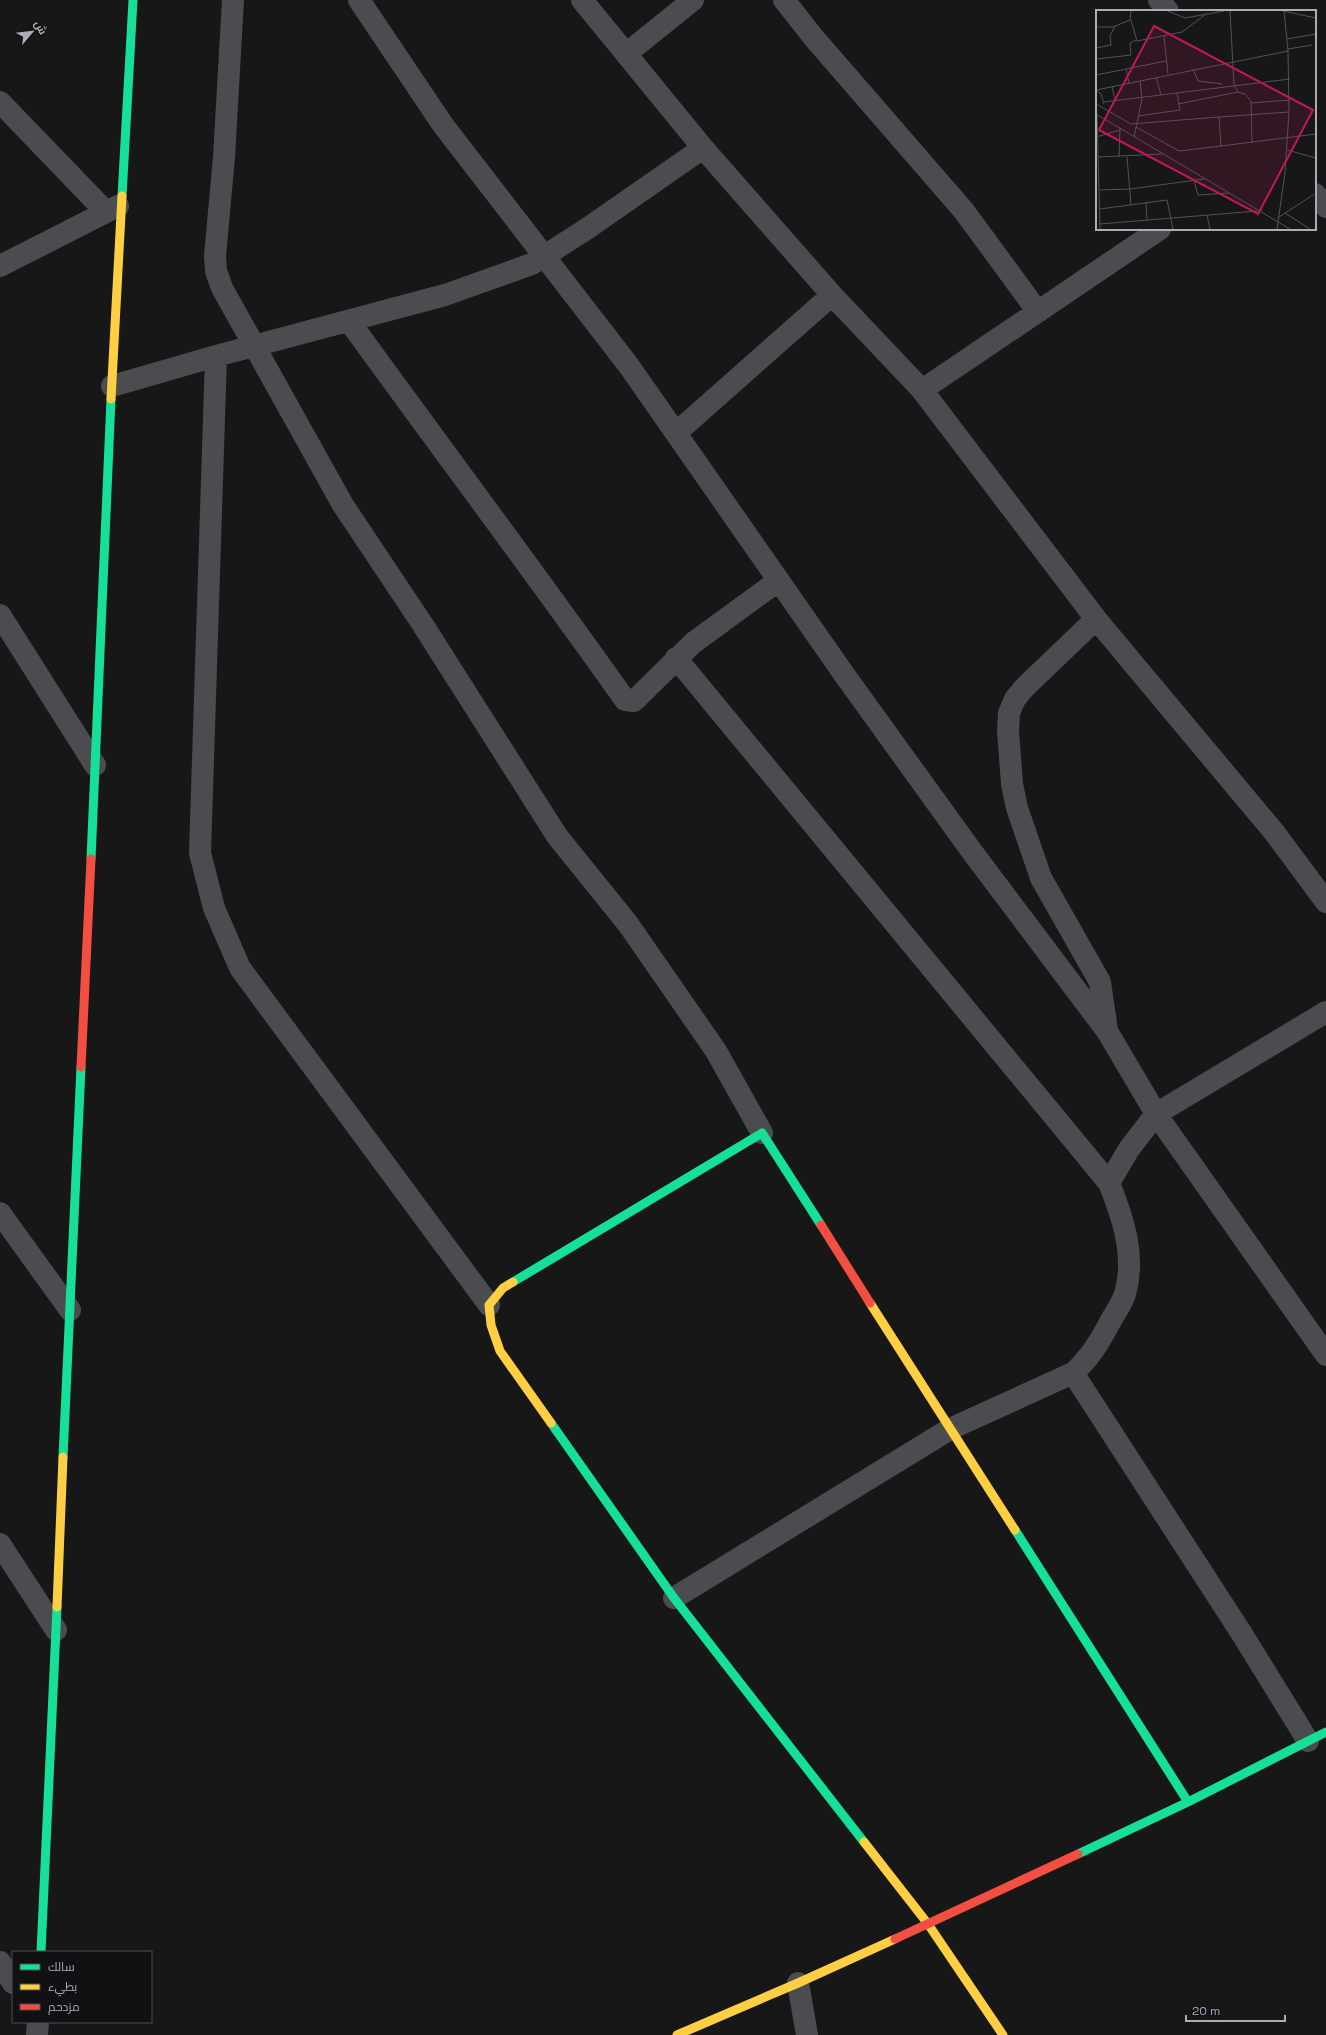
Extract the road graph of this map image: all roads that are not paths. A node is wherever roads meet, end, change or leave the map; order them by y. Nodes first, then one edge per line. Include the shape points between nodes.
1 (133, 0) edge
2 (233, 0) edge
3 (582, 0) edge
4 (693, 0) edge
5 (784, 0) edge
6 (1159, 0) edge
7 (367, 3) edge
8 (1167, 10) edge
9 (626, 54) junction
10 (0, 102) edge
11 (702, 148) junction
12 (1316, 195) edge
13 (1326, 207) edge
14 (114, 208) junction
15 (1159, 230) edge
16 (545, 257) junction
17 (0, 266) edge
18 (832, 295) junction
19 (1038, 312) junction
20 (349, 321) junction
21 (253, 346) junction
22 (216, 356) junction
23 (112, 386) junction
24 (922, 390) junction
25 (676, 434) junction
26 (778, 581) junction
27 (0, 615) edge
28 (1096, 619) junction
29 (676, 658) junction
30 (95, 765) junction
31 (1326, 902) edge
32 (1326, 1012) edge
33 (1107, 1031) junction
34 (1156, 1114) junction
35 (762, 1133) junction
36 (1109, 1183) junction
37 (1, 1217) edge
38 (489, 1305) junction
39 (70, 1310) junction
40 (1326, 1355) edge
41 (1073, 1373) junction
42 (950, 1429) junction
43 (0, 1544) edge
44 (674, 1598) junction
45 (56, 1630) junction
46 (1317, 1736) edge
47 (1188, 1802) junction
48 (928, 1924) junction
49 (41, 1951) edge
50 (0, 1962) edge
51 (12, 1981) edge
52 (798, 1983) junction
53 (676, 2035) edge
54 (807, 2035) edge
55 (1003, 2035) edge

1 - 14 street
2 - 21 street via 224,157 215,256 216,271 222,288
3 - 9 street
4 - 9 street
5 - 19 street via 964,211
6 - 8 street
7 - 16 street via 443,125
9 - 11 street
10 - 14 street
11 - 16 street
11 - 18 street
12 - 13 street
14 - 17 street
14 - 23 street
15 - 19 street
16 - 20 street via 522,268 445,295
16 - 25 street via 629,366
18 - 24 street
18 - 25 street
19 - 24 street
20 - 21 street
20 - 29 street via 504,535 565,614 625,700 634,701
21 - 22 street
21 - 35 street via 343,505 419,619 550,826 628,924 709,1041
22 - 23 street
22 - 38 street via 200,852 214,908 240,968
23 - 30 street
24 - 28 street
25 - 26 street
26 - 29 street
26 - 33 street via 973,853
27 - 30 street
28 - 31 street via 1274,832
28 - 33 street via 1015,699 1009,713 1008,731 1012,784 1024,831 1041,878 1100,982
29 - 36 street
30 - 39 street
32 - 34 street
33 - 34 street
34 - 36 street via 1129,1149
34 - 40 street
35 - 38 street via 503,1288
35 - 42 street
36 - 41 street via 1129,1245 1126,1287 1099,1344
37 - 39 street
38 - 44 street via 491,1325 500,1351
39 - 45 street
41 - 42 street
41 - 46 street via 1242,1634
42 - 44 street
42 - 47 street
43 - 45 street
44 - 48 street
45 - 49 street
46 - 47 street
47 - 48 street
48 - 52 street
48 - 55 street
50 - 51 street
52 - 53 street
52 - 54 street

